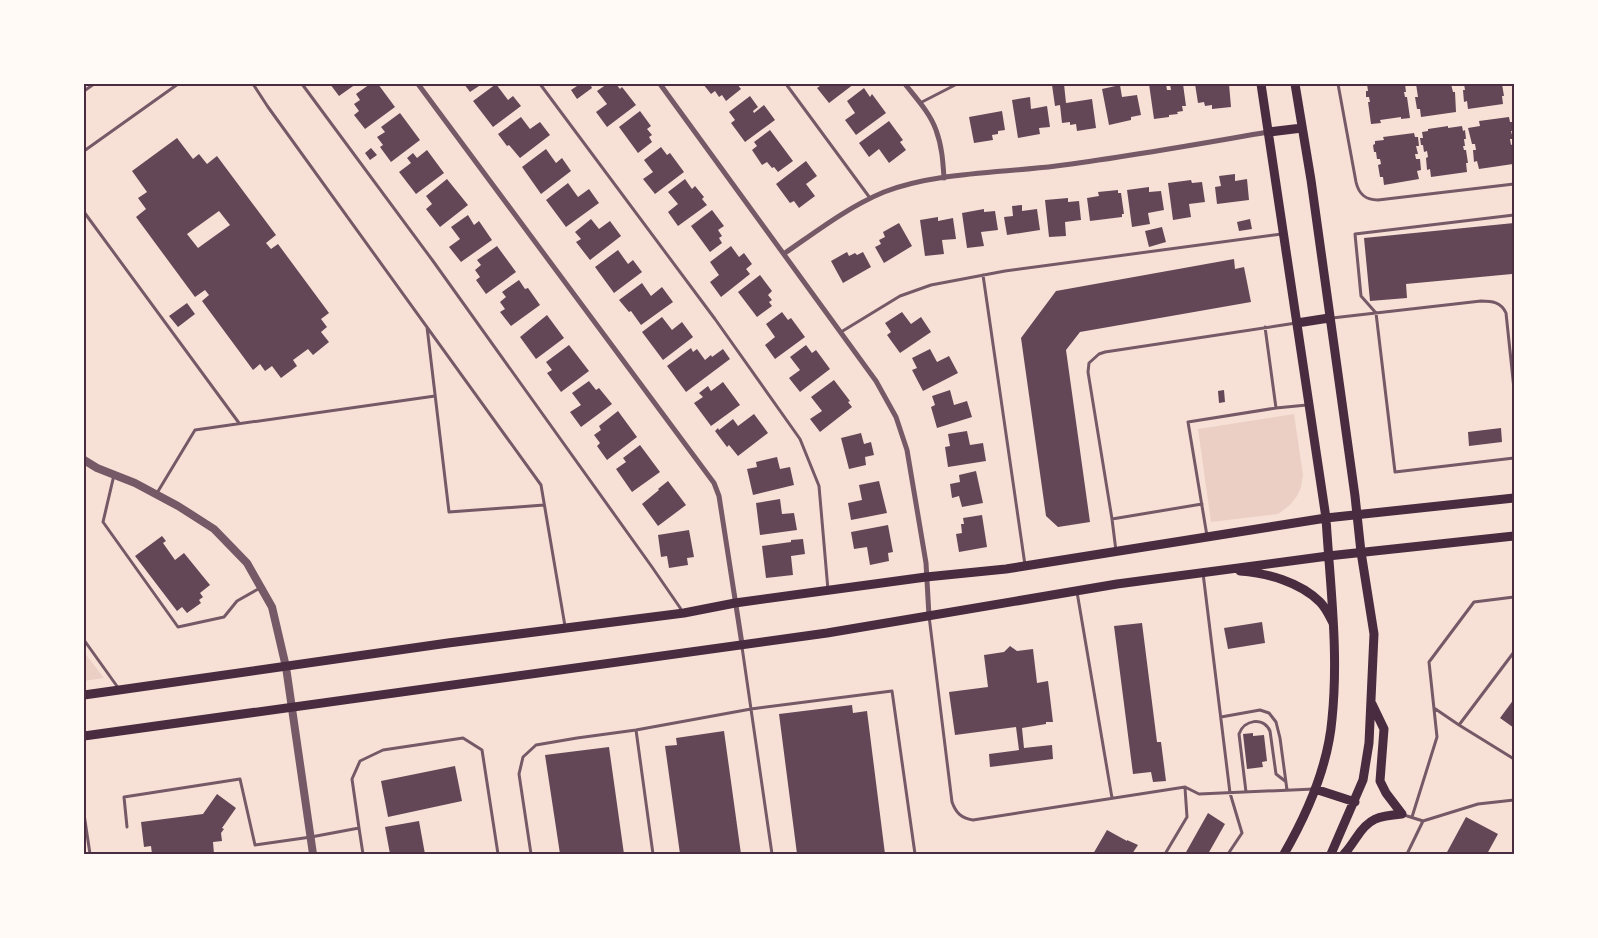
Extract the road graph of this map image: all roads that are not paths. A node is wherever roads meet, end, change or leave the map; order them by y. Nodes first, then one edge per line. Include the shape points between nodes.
1 (94, 84) edge
2 (178, 84) edge
3 (253, 84) edge
4 (302, 84) edge
5 (418, 84) edge
6 (540, 84) edge
7 (660, 84) edge
8 (786, 84) edge
9 (905, 84) edge
10 (957, 84) edge
11 (1261, 84) edge
12 (1295, 84) edge
13 (1338, 84) edge
14 (84, 91) edge
15 (919, 103) junction
16 (1302, 128) junction
17 (1269, 132) junction
18 (84, 151) edge
19 (944, 178) junction
20 (1514, 184) edge
21 (871, 199) junction
22 (84, 212) edge
23 (1514, 215) edge
24 (1283, 233) junction
25 (785, 253) junction
26 (984, 275) junction
27 (1376, 313) junction
28 (1329, 318) junction
29 (1297, 323) junction
30 (427, 327) junction
31 (1265, 327) junction
32 (841, 332) junction
33 (1514, 389) edge
34 (435, 396) junction
35 (1310, 405) junction
36 (1276, 408) junction
37 (239, 424) junction
38 (1514, 458) edge
39 (84, 460) edge
40 (115, 474) junction
41 (156, 494) junction
42 (1514, 498) edge
43 (1202, 504) junction
44 (544, 505) junction
45 (1357, 515) junction
46 (1326, 518) junction
47 (1112, 519) junction
48 (1514, 536) edge
49 (1207, 537) junction
50 (1116, 552) junction
51 (1361, 552) junction
52 (1328, 556) junction
53 (1025, 566) junction
54 (1225, 569) junction
55 (1203, 572) junction
56 (926, 577) junction
57 (261, 588) junction
58 (828, 591) junction
59 (1077, 591) junction
60 (1514, 597) edge
61 (735, 603) junction
62 (684, 613) junction
63 (928, 616) junction
64 (1334, 626) junction
65 (566, 628) junction
66 (84, 640) edge
67 (742, 644) junction
68 (1514, 652) edge
69 (286, 667) junction
70 (120, 690) junction
71 (84, 695) edge
72 (1372, 704) junction
73 (291, 707) junction
74 (1434, 708) junction
75 (751, 709) junction
76 (1221, 717) junction
77 (1459, 725) junction
78 (636, 730) junction
79 (84, 736) edge
80 (1514, 759) edge
81 (1285, 781) junction
82 (1185, 787) junction
83 (1315, 789) junction
84 (1286, 790) junction
85 (1246, 792) junction
86 (1230, 793) junction
87 (1112, 798) junction
88 (1514, 800) edge
89 (1355, 802) junction
90 (84, 814) edge
91 (1402, 814) junction
92 (1412, 817) junction
93 (1423, 822) junction
94 (127, 827) dead end
95 (359, 828) junction
96 (311, 837) junction
97 (90, 854) edge
98 (313, 854) edge
99 (363, 854) edge
100 (498, 854) edge
101 (531, 854) edge
102 (653, 854) edge
103 (772, 854) edge
104 (915, 854) edge
105 (1165, 854) edge
106 (1228, 854) edge
107 (1284, 854) edge
108 (1332, 854) edge
109 (1344, 854) edge
110 (1407, 854) edge

1 - 14 lane
2 - 18 lane
3 - 30 lane
4 - 62 lane
5 - 61 street via 714,483 719,496
6 - 58 lane via 800,439 819,486
7 - 25 street
8 - 21 lane
9 - 15 street
10 - 15 lane
11 - 17 main road
12 - 16 main road
13 - 20 lane via 1356,182 1366,198 1378,200
15 - 19 street via 936,129
16 - 17 main road
16 - 28 main road
17 - 19 street via 1056,166
17 - 24 main road
19 - 21 street via 908,184
21 - 25 street via 836,217
22 - 37 lane
23 - 27 lane via 1355,234 1361,296
24 - 26 lane
24 - 29 main road
25 - 32 street
26 - 32 lane via 931,285 900,296
26 - 53 lane
27 - 28 lane
27 - 33 lane via 1496,302 1506,313
27 - 38 lane via 1395,472
28 - 29 main road
28 - 45 main road
29 - 31 lane
29 - 35 main road
30 - 34 lane
30 - 44 lane via 541,485
31 - 36 lane
31 - 47 lane via 1105,352 1089,362
32 - 56 street via 876,381 896,417 913,483
34 - 37 lane
34 - 44 lane via 449,512
35 - 36 lane
35 - 46 main road
36 - 43 lane via 1188,422
37 - 41 lane via 195,430
39 - 40 street
40 - 41 street
40 - 57 lane via 104,522 178,627 224,617 237,601
41 - 57 street via 214,529 247,563
42 - 45 main road
43 - 47 lane
43 - 49 lane
44 - 65 lane
45 - 46 main road
45 - 51 main road
46 - 49 main road
46 - 52 main road
47 - 50 lane
48 - 51 main road
49 - 50 main road
50 - 53 main road
51 - 52 main road
51 - 72 main road via 1374,634
52 - 54 main road
52 - 64 main road
53 - 56 main road
54 - 55 main road
54 - 64 main road via 1260,573 1305,591 1321,602
55 - 59 main road
55 - 76 lane
56 - 58 main road
56 - 63 street
57 - 69 street via 272,606
58 - 61 main road
59 - 63 main road
59 - 87 lane
60 - 74 lane via 1474,602 1430,662
61 - 62 main road
61 - 67 street
62 - 65 main road
63 - 67 main road
63 - 87 lane via 955,810 965,819 973,820
64 - 83 main road via 1332,721
65 - 69 main road
66 - 70 lane
67 - 73 main road
67 - 75 lane
68 - 77 lane
69 - 70 main road
69 - 73 street
70 - 71 main road
72 - 89 main road via 1365,771
72 - 91 main road via 1384,729 1380,781
73 - 79 main road
73 - 96 street
74 - 77 lane
74 - 92 lane via 1437,737
75 - 78 lane
75 - 103 lane
75 - 104 lane via 892,692
76 - 81 lane via 1260,710 1268,713 1276,722 1280,738
76 - 86 lane
77 - 80 lane
78 - 101 lane via 536,745 523,757 519,774
78 - 102 lane
81 - 84 lane
81 - 85 lane via 1276,774 1268,726 1256,721 1245,725 1238,734
82 - 86 lane via 1199,794
82 - 87 lane
82 - 105 lane via 1187,817
83 - 84 lane
83 - 89 main road
83 - 107 main road
84 - 85 lane
85 - 86 lane
86 - 106 lane via 1242,833
88 - 93 lane via 1478,804
89 - 108 main road
90 - 97 lane
91 - 92 lane
91 - 109 main road via 1372,820
92 - 93 lane
93 - 110 lane
94 - 96 lane via 124,797 240,779 255,844
95 - 96 lane
95 - 99 lane
95 - 100 lane via 352,779 360,761 383,750 463,738 482,750
96 - 98 street

